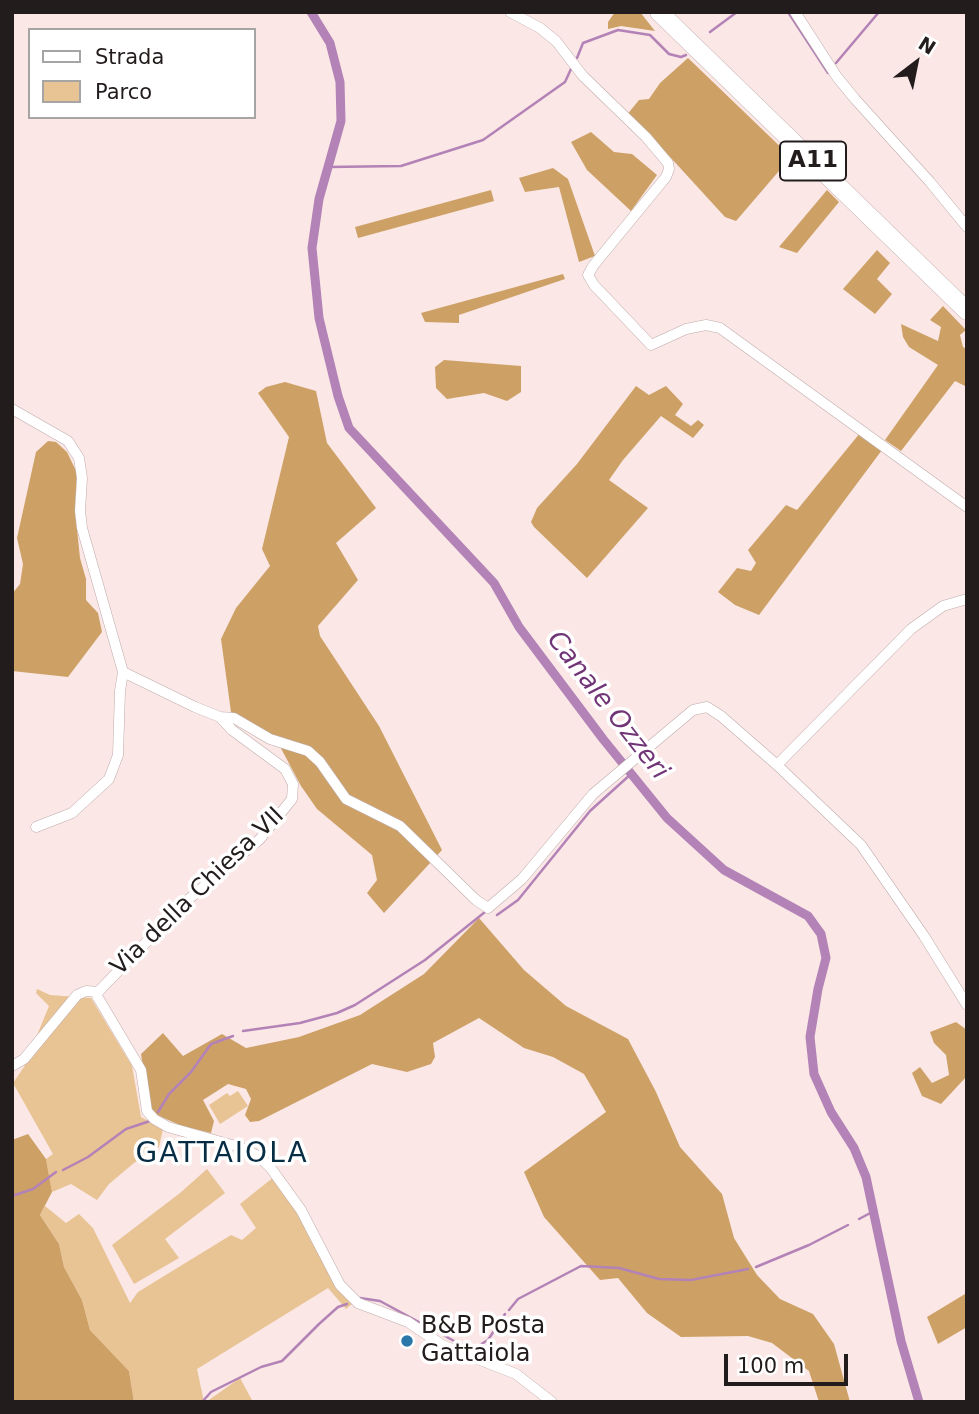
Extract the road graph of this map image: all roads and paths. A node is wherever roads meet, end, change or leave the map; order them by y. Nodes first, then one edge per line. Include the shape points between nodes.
1 (510, 12) edge
2 (659, 12) edge
3 (676, 12) edge
4 (795, 12) edge
5 (967, 227) edge
6 (967, 294) edge
7 (967, 310) edge
8 (12, 409) edge
9 (967, 507) edge
10 (967, 599) edge
11 (123, 672) junction
12 (220, 717) junction
13 (777, 765) junction
14 (36, 827) dead end
15 (98, 992) junction
16 (967, 1005) edge
17 (12, 1066) edge
18 (552, 1402) edge

1 - 9 street via 556,41 583,76 668,163 666,177 593,266 589,275 594,285 651,345 686,329 720,328
2 - 7 highway, A11
3 - 6 highway, A11
4 - 5 street via 837,77
8 - 11 street via 68,441 79,458 82,528
10 - 13 street via 943,607 911,629
11 - 12 street
11 - 14 street via 118,755 108,779 72,813
12 - 13 street via 234,718 270,739 308,751 346,799 400,827 488,908 522,879 593,794 693,710 707,707 721,716
12 - 15 street, Via della Chiesa VII via 285,769 293,784 292,799 260,839 183,904
13 - 16 street via 861,845
15 - 17 street via 77,995 24,1059
15 - 18 street, Via della Chiesa VII via 141,1070 148,1114 168,1127 258,1156 301,1210 349,1296 408,1322 442,1345 516,1374

